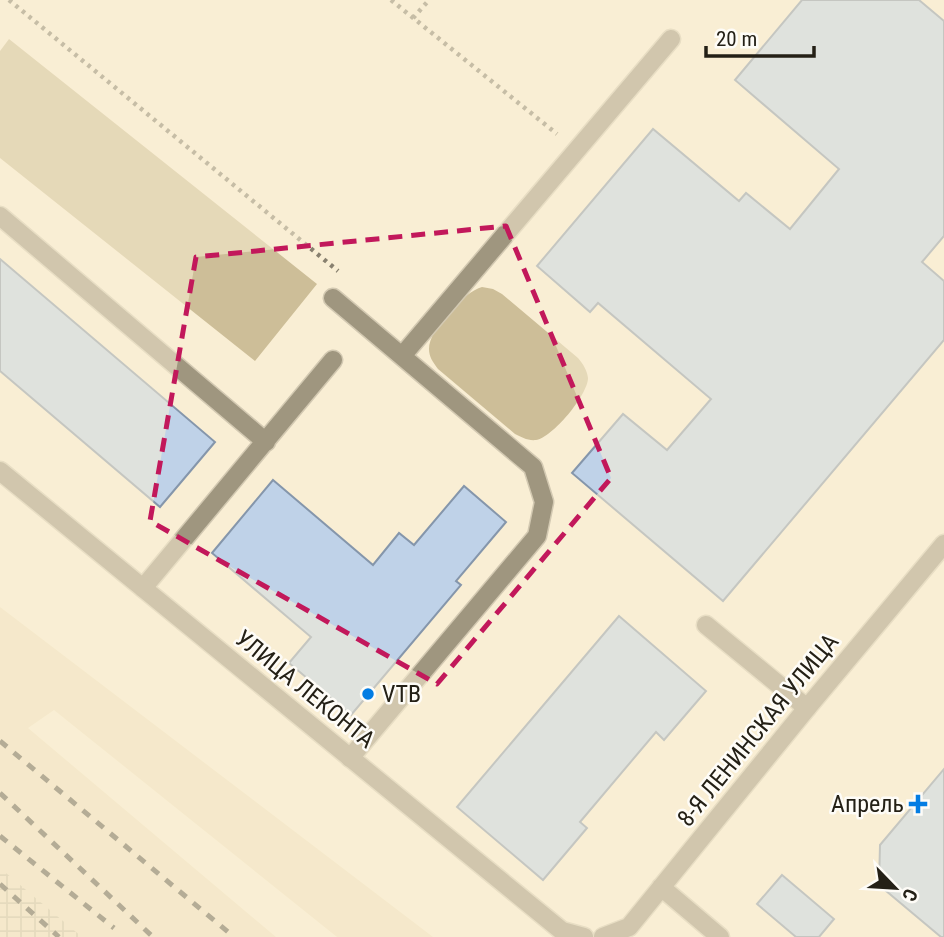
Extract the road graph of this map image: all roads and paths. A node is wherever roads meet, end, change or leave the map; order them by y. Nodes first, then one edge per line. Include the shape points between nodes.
1 (9, 0) edge
2 (391, 0) edge
3 (429, 0) edge
4 (414, 18) junction
5 (671, 39) dead end
6 (577, 149) junction
7 (0, 216) edge
8 (342, 275) dead end
9 (333, 298) dead end
10 (402, 356) junction
11 (333, 360) dead end
12 (266, 442) junction
13 (0, 471) edge
14 (944, 544) edge
15 (143, 588) junction
16 (706, 625) dead end
17 (807, 708) junction
18 (350, 758) junction
19 (661, 887) junction
20 (584, 937) edge
21 (603, 937) edge
22 (720, 937) edge

1 - 8 path
2 - 4 path
3 - 4 path
4 - 6 path
5 - 6 street
6 - 10 street
7 - 12 street
9 - 10 street
10 - 18 street via 533,467 544,502 537,536
11 - 12 street
12 - 15 street
13 - 15 street, УЛИЦА ЛЕКОНТА
14 - 17 street, 8-Я ЛЕНИНСКАЯ УЛИЦА
15 - 18 street, УЛИЦА ЛЕКОНТА
16 - 17 street
17 - 19 street, 8-Я ЛЕНИНСКАЯ УЛИЦА
18 - 20 street, УЛИЦА ЛЕКОНТА via 562,931
19 - 21 street, 8-Я ЛЕНИНСКАЯ УЛИЦА via 629,926
19 - 22 street

